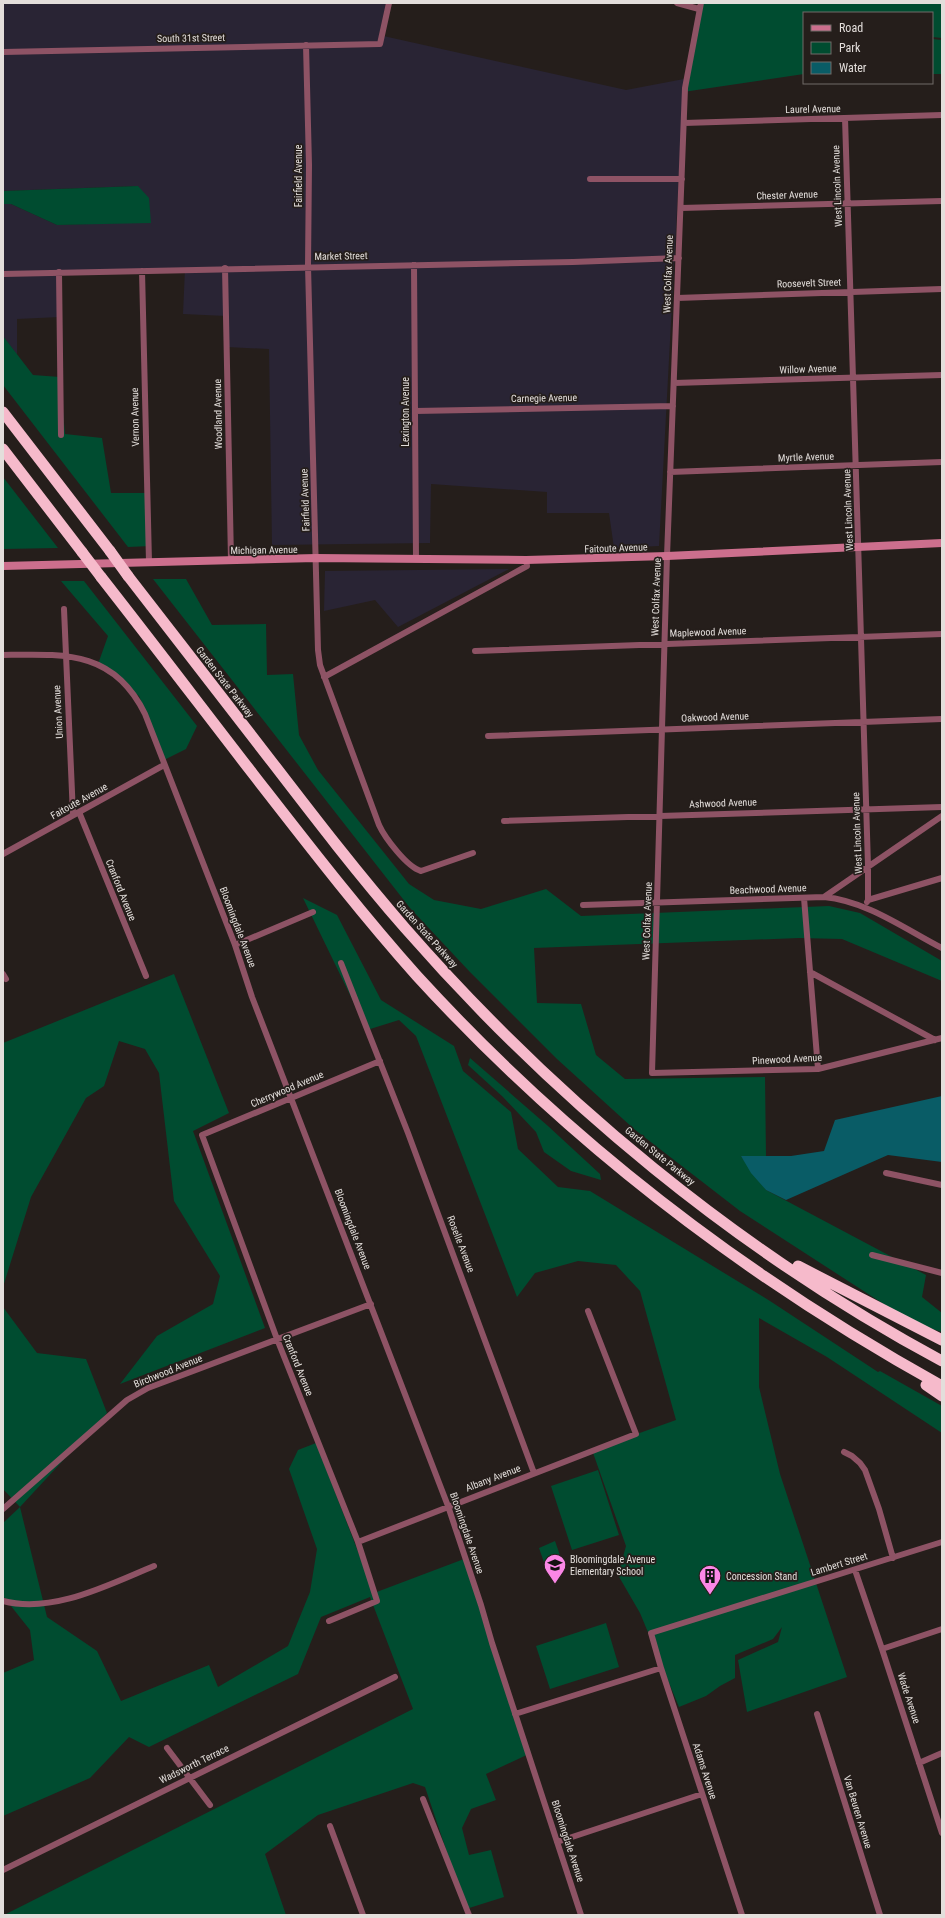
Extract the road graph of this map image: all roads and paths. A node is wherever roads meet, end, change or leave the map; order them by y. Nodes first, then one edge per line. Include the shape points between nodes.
1 (389, 3) edge
2 (677, 3) edge
3 (700, 6) edge
4 (306, 46) junction
5 (3, 52) edge
6 (942, 115) edge
7 (845, 118) junction
8 (684, 123) junction
9 (590, 179) dead end
10 (682, 179) junction
11 (942, 201) edge
12 (848, 204) junction
13 (681, 208) junction
14 (679, 258) junction
15 (414, 265) junction
16 (308, 266) junction
17 (225, 268) junction
18 (142, 271) junction
19 (59, 272) junction
20 (3, 274) edge
21 (942, 289) edge
22 (851, 292) junction
23 (677, 298) junction
24 (942, 375) edge
25 (854, 378) junction
26 (674, 383) junction
27 (673, 406) junction
28 (415, 411) junction
29 (3, 412) edge
30 (61, 435) dead end
31 (3, 449) edge
32 (942, 462) edge
33 (856, 465) junction
34 (670, 472) junction
35 (942, 543) edge
36 (859, 548) junction
37 (667, 556) junction
38 (316, 558) junction
39 (416, 559) junction
40 (231, 560) junction
41 (526, 560) junction
42 (149, 562) junction
43 (3, 566) edge
44 (64, 609) dead end
45 (942, 634) edge
46 (862, 636) junction
47 (665, 644) junction
48 (475, 651) dead end
49 (3, 654) edge
50 (66, 655) junction
51 (324, 677) junction
52 (942, 719) edge
53 (864, 722) junction
54 (663, 729) junction
55 (488, 736) dead end
56 (164, 765) junction
57 (942, 807) edge
58 (867, 808) junction
59 (76, 814) junction
60 (660, 816) junction
61 (942, 816) edge
62 (504, 821) dead end
63 (473, 853) dead end
64 (3, 854) edge
65 (868, 866) junction
66 (942, 878) edge
67 (824, 897) junction
68 (804, 898) junction
69 (868, 900) junction
70 (658, 903) junction
71 (584, 905) dead end
72 (865, 908) junction
73 (312, 912) dead end
74 (235, 944) junction
75 (942, 948) edge
76 (341, 963) dead end
77 (810, 972) junction
78 (146, 976) dead end
79 (942, 1038) edge
80 (935, 1040) junction
81 (380, 1061) junction
82 (818, 1069) junction
83 (652, 1073) joint
84 (292, 1098) junction
85 (202, 1135) joint
86 (886, 1173) dead end
87 (942, 1185) edge
88 (754, 1243) junction
89 (872, 1255) dead end
90 (942, 1273) edge
91 (371, 1304) junction
92 (588, 1311) dead end
93 (277, 1339) junction
94 (942, 1340) edge
95 (875, 1349) junction
96 (942, 1361) edge
97 (942, 1386) edge
98 (942, 1396) edge
99 (844, 1452) dead end
100 (534, 1473) junction
101 (448, 1506) junction
102 (3, 1509) edge
103 (358, 1542) junction
104 (942, 1542) edge
105 (893, 1558) junction
106 (154, 1566) dead end
107 (855, 1570) junction
108 (3, 1601) edge
109 (329, 1621) dead end
110 (942, 1629) edge
111 (651, 1633) joint
112 (882, 1649) junction
113 (660, 1668) junction
114 (395, 1677) dead end
115 (515, 1714) junction
116 (817, 1714) dead end
117 (167, 1748) dead end
118 (942, 1752) edge
119 (920, 1763) junction
120 (190, 1778) junction
121 (702, 1794) junction
122 (423, 1800) dead end
123 (210, 1805) dead end
124 (330, 1826) dead end
125 (942, 1833) edge
126 (557, 1842) junction
127 (3, 1870) edge
128 (363, 1915) edge
129 (469, 1915) edge
130 (581, 1915) edge
131 (742, 1915) edge
132 (880, 1915) edge

1 - 4 street, South 31st Street via 380,44
2 - 3 street
3 - 8 street, West Colfax Avenue via 686,76
4 - 5 street, South 31st Street
4 - 16 street, Fairfield Avenue
6 - 7 street, Laurel Avenue
7 - 8 street, Laurel Avenue
7 - 12 street, West Lincoln Avenue
8 - 10 street, West Colfax Avenue
9 - 10 street
10 - 13 street, West Colfax Avenue
11 - 12 street, Chester Avenue
12 - 13 street, Chester Avenue
12 - 22 street, West Lincoln Avenue
13 - 14 street, West Colfax Avenue
14 - 15 street, Market Street
14 - 23 street, West Colfax Avenue
15 - 16 street, Market Street
15 - 28 street, Lexington Avenue
16 - 17 street, Market Street
16 - 38 street, Fairfield Avenue
17 - 18 street, Market Street
17 - 40 street, Woodland Avenue
18 - 19 street, Market Street
18 - 42 street, Vernon Avenue
19 - 20 street, Market Street
19 - 30 street
21 - 22 street, Roosevelt Street
22 - 23 street, Roosevelt Street
22 - 25 street, West Lincoln Avenue
23 - 26 street, West Colfax Avenue
24 - 25 street, Willow Avenue
25 - 26 street, Willow Avenue
25 - 33 street, West Lincoln Avenue
26 - 27 street, West Colfax Avenue
27 - 28 street, Carnegie Avenue
27 - 34 street, West Colfax Avenue
28 - 39 street, Lexington Avenue
29 - 88 highway, Garden State Parkway, bridge via 345,856 457,986 532,1060 610,1131 687,1194
31 - 95 highway, bridge via 346,893 419,977 481,1042 574,1129 656,1198 762,1277
32 - 33 street, Myrtle Avenue
33 - 34 street, Myrtle Avenue
33 - 36 street, West Lincoln Avenue
34 - 37 street, West Colfax Avenue
35 - 36 street, Faitoute Avenue
36 - 37 street, Faitoute Avenue
36 - 46 street, West Lincoln Avenue
37 - 41 street, Faitoute Avenue
37 - 47 street, West Colfax Avenue
38 - 39 street, Michigan Avenue
38 - 40 street, Michigan Avenue
38 - 51 street, Fairfield Avenue via 318,650
39 - 41 street, Michigan Avenue
40 - 42 street, Michigan Avenue
41 - 51 street via 527,566
42 - 43 street, Michigan Avenue
44 - 50 street, Union Avenue
45 - 46 street, Maplewood Avenue
46 - 47 street, Maplewood Avenue
46 - 53 street, West Lincoln Avenue
47 - 48 street, Maplewood Avenue
47 - 54 street, West Colfax Avenue
49 - 50 street, Bloomingdale Avenue
50 - 56 street, Bloomingdale Avenue via 97,664 114,674 129,688 145,714
50 - 59 street, Union Avenue
51 - 63 street, Fairfield Avenue via 379,825 389,842 411,865 421,871
52 - 53 street, Oakwood Avenue
53 - 54 street, Oakwood Avenue
53 - 58 street, West Lincoln Avenue
54 - 55 street, Oakwood Avenue
54 - 60 street, West Colfax Avenue
56 - 59 street, Faitoute Avenue
56 - 74 street, Bloomingdale Avenue
57 - 58 street, Ashwood Avenue
58 - 60 street, Ashwood Avenue
58 - 65 street, West Lincoln Avenue
59 - 64 street, Faitoute Avenue
59 - 78 street, Cranford Avenue
60 - 62 street, Ashwood Avenue
60 - 70 street, West Colfax Avenue
61 - 65 street
65 - 67 street
65 - 69 street, West Lincoln Avenue
66 - 69 street
67 - 68 street, Beachwood Avenue
67 - 72 street, Beachwood Avenue via 844,900
68 - 70 street, Beachwood Avenue
68 - 77 street
69 - 72 street
70 - 71 street, Beachwood Avenue
70 - 83 street, West Colfax Avenue
72 - 75 street, Beachwood Avenue
73 - 74 street
74 - 84 street, Bloomingdale Avenue via 252,997
76 - 81 street, Roselle Avenue
77 - 80 street
77 - 82 street
79 - 80 street, Pinewood Avenue
80 - 82 street, Pinewood Avenue
81 - 84 street, Cherrywood Avenue
81 - 100 street, Roselle Avenue via 462,1274
82 - 83 street, Pinewood Avenue
84 - 85 street, Cherrywood Avenue
84 - 91 street, Bloomingdale Avenue
85 - 93 street, Cranford Avenue
86 - 87 street
88 - 94 highway
88 - 96 highway, Garden State Parkway via 854,1309
89 - 90 street
91 - 93 street, Birchwood Avenue
91 - 101 street, Bloomingdale Avenue
92 - 100 street, Albany Avenue via 636,1434
93 - 102 street, Birchwood Avenue via 148,1388 127,1400
93 - 103 street, Cranford Avenue
95 - 97 highway
95 - 98 highway
99 - 105 street via 852,1456 865,1470
100 - 101 street, Albany Avenue
101 - 103 street, Albany Avenue
101 - 115 street, Bloomingdale Avenue
103 - 109 street, Cranford Avenue via 377,1602
104 - 105 street, Lambert Street
105 - 107 street, Lambert Street
106 - 108 street via 60,1602
107 - 111 street, Lambert Street
107 - 112 street, Wade Avenue
110 - 112 street
111 - 113 street, Adams Avenue
112 - 119 street, Wade Avenue
113 - 115 street
113 - 121 street, Adams Avenue
114 - 120 street, Wadsworth Terrace
115 - 126 street, Bloomingdale Avenue
116 - 132 street, Van Beuren Avenue
117 - 120 street
118 - 119 street
119 - 125 street, Wade Avenue
120 - 123 street
120 - 127 street, Wadsworth Terrace
121 - 126 street
121 - 131 street, Adams Avenue
122 - 129 street
124 - 128 street
126 - 130 street, Bloomingdale Avenue

